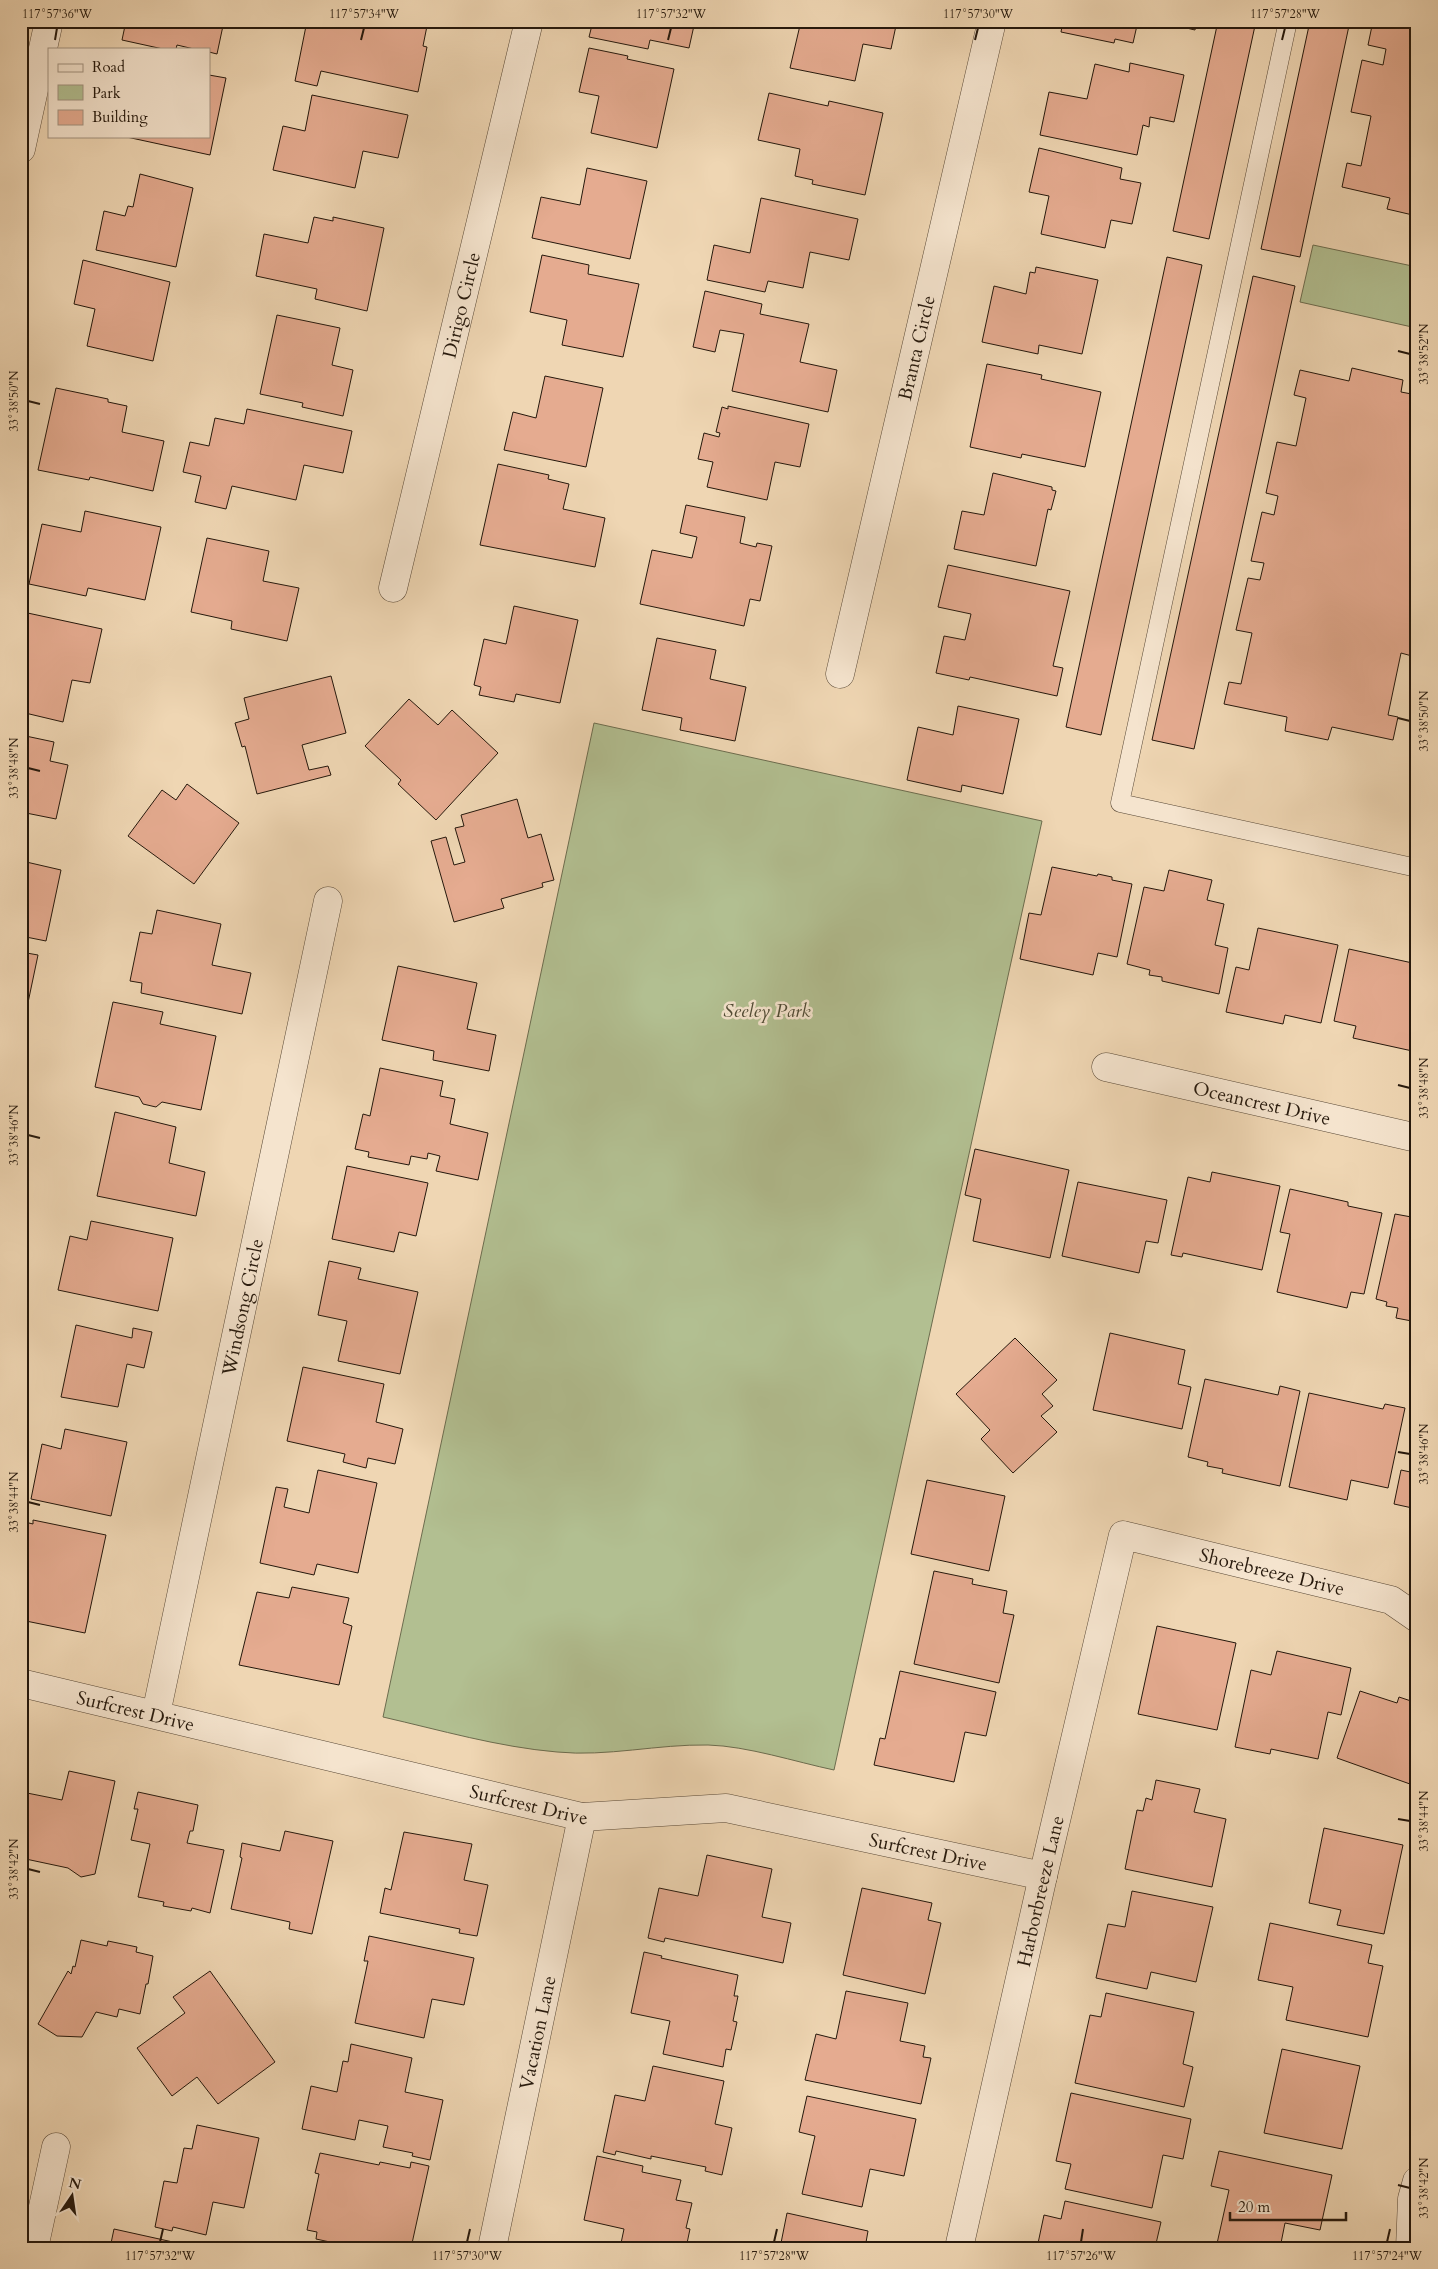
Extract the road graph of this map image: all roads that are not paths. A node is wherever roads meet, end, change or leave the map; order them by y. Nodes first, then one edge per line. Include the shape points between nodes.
1 (49, 21) edge
2 (529, 21) edge
3 (992, 21) edge
4 (1288, 21) edge
5 (21, 149) edge
6 (393, 588) dead end
7 (840, 674) dead end
8 (1417, 868) edge
9 (328, 901) dead end
10 (1106, 1067) dead end
11 (1417, 1138) edge
12 (1124, 1535) joint
13 (1417, 1618) edge
14 (21, 1683) edge
15 (156, 1714) junction
16 (582, 1817) junction
17 (1043, 1876) junction
18 (56, 2147) dead end
19 (1417, 2181) edge
20 (34, 2248) edge
21 (492, 2248) edge
22 (960, 2248) edge
23 (1410, 2248) edge

1 - 5 street
2 - 6 street, Dirigo Circle
3 - 7 street, Branta Circle
4 - 8 lane via 1120,803
9 - 15 street, Windsong Circle
10 - 11 street, Oceancrest Drive
12 - 13 street, Shorebreeze Drive via 1391,1600
12 - 17 street, Harborbreeze Lane
14 - 15 street, Surfcrest Drive
15 - 16 street, Surfcrest Drive
16 - 17 street, Surfcrest Drive via 726,1808
16 - 21 street, Vacation Lane
17 - 22 street, Harborbreeze Lane
18 - 20 street
19 - 23 street via 1412,2199

